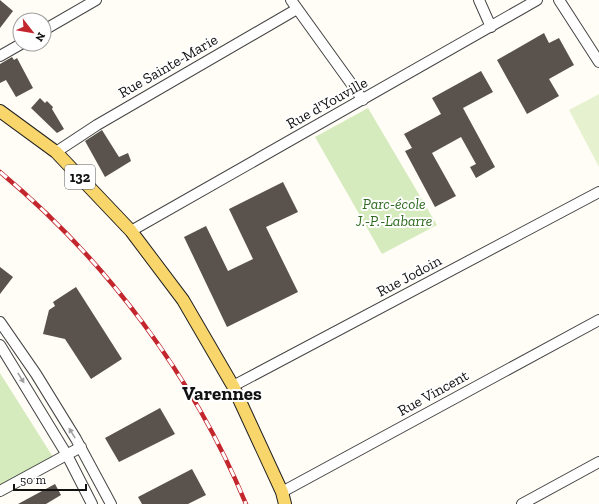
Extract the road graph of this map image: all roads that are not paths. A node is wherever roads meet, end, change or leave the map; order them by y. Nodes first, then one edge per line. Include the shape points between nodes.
1 (96, 0) edge
2 (479, 0) edge
3 (537, 0) edge
4 (559, 0) edge
5 (294, 4) edge
6 (52, 25) edge
7 (491, 27) junction
8 (12, 49) edge
9 (0, 56) edge
10 (599, 62) edge
11 (363, 100) junction
12 (0, 111) edge
13 (56, 152) junction
14 (599, 192) edge
15 (132, 231) junction
16 (599, 320) edge
17 (0, 322) edge
18 (3, 333) edge
19 (0, 345) edge
20 (234, 386) junction
21 (81, 447) junction
22 (67, 455) junction
23 (599, 462) edge
24 (0, 491) edge
25 (284, 498) edge
26 (92, 504) edge
27 (111, 504) edge
28 (522, 504) edge

1 - 6 street
2 - 7 street
3 - 7 street, Rue d'Youville
4 - 10 street
5 - 11 street
5 - 13 street, Rue Sainte-Marie via 96,124
7 - 11 street, Rue d'Youville
8 - 9 street
11 - 15 street, Rue d'Youville
12 - 13 main road, 132
13 - 15 main road, 132
14 - 20 street, Rue Jodoin
15 - 20 main road, 132 via 183,300
16 - 25 street, Rue Vincent
17 - 18 street
21 -> 18 street
19 -> 22 street
20 - 25 main road, 132
21 - 22 street
21 - 27 street
22 - 24 street
22 - 26 street
23 - 28 street

